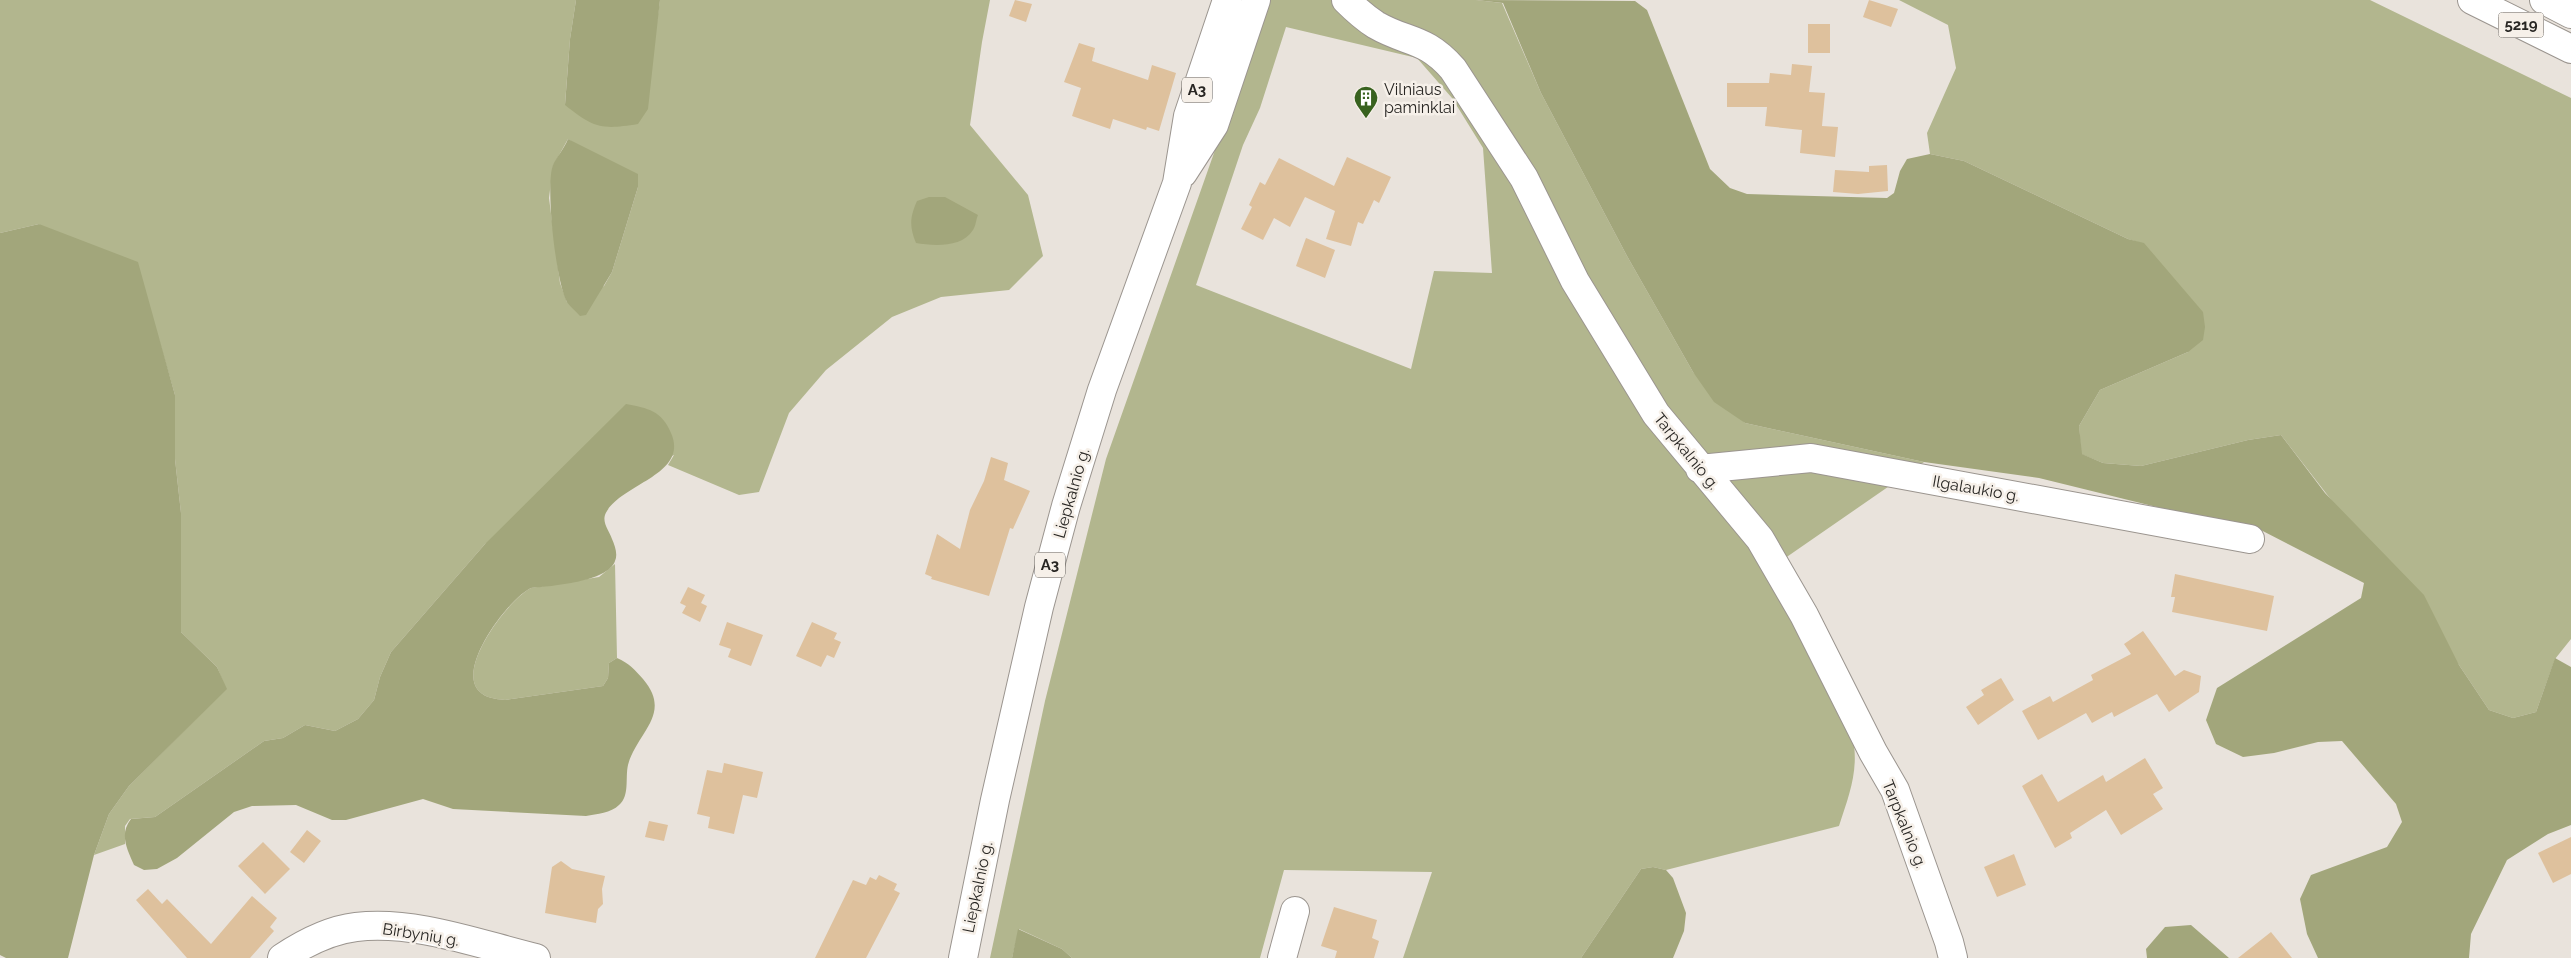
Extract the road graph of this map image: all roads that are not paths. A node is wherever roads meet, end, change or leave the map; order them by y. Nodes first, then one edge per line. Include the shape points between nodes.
1 (1227, 0) edge
2 (1256, 0) edge
3 (1346, 0) edge
4 (2472, 0) edge
5 (2544, 0) edge
6 (2571, 14) edge
7 (2571, 49) edge
8 (1177, 183) junction
9 (1700, 469) junction
10 (2250, 539) dead end
11 (1295, 911) dead end
12 (282, 958) edge
13 (536, 958) edge
14 (963, 958) edge
15 (1282, 958) edge
16 (1953, 958) edge

1 - 8 main road, Liepkalnio g. / A3 via 1188,116
2 - 8 main road, Liepkalnio g. / A3 via 1214,125
3 - 9 main road, Tarpkalnio g. via 1376,25 1440,54 1452,69 1524,178 1575,281 1656,414
4 - 7 main road, 5219
5 - 6 main road, 5219
8 - 14 main road, Liepkalnio g. / A3 via 1102,390 1066,506 1015,713
9 - 10 main road, Ilgalaukio g. via 1811,458
9 - 16 main road, Tarpkalnio g. via 1760,539 1804,615 1895,790
11 - 15 main road
12 - 13 main road, Birbynių g. via 339,931 371,927 407,928

